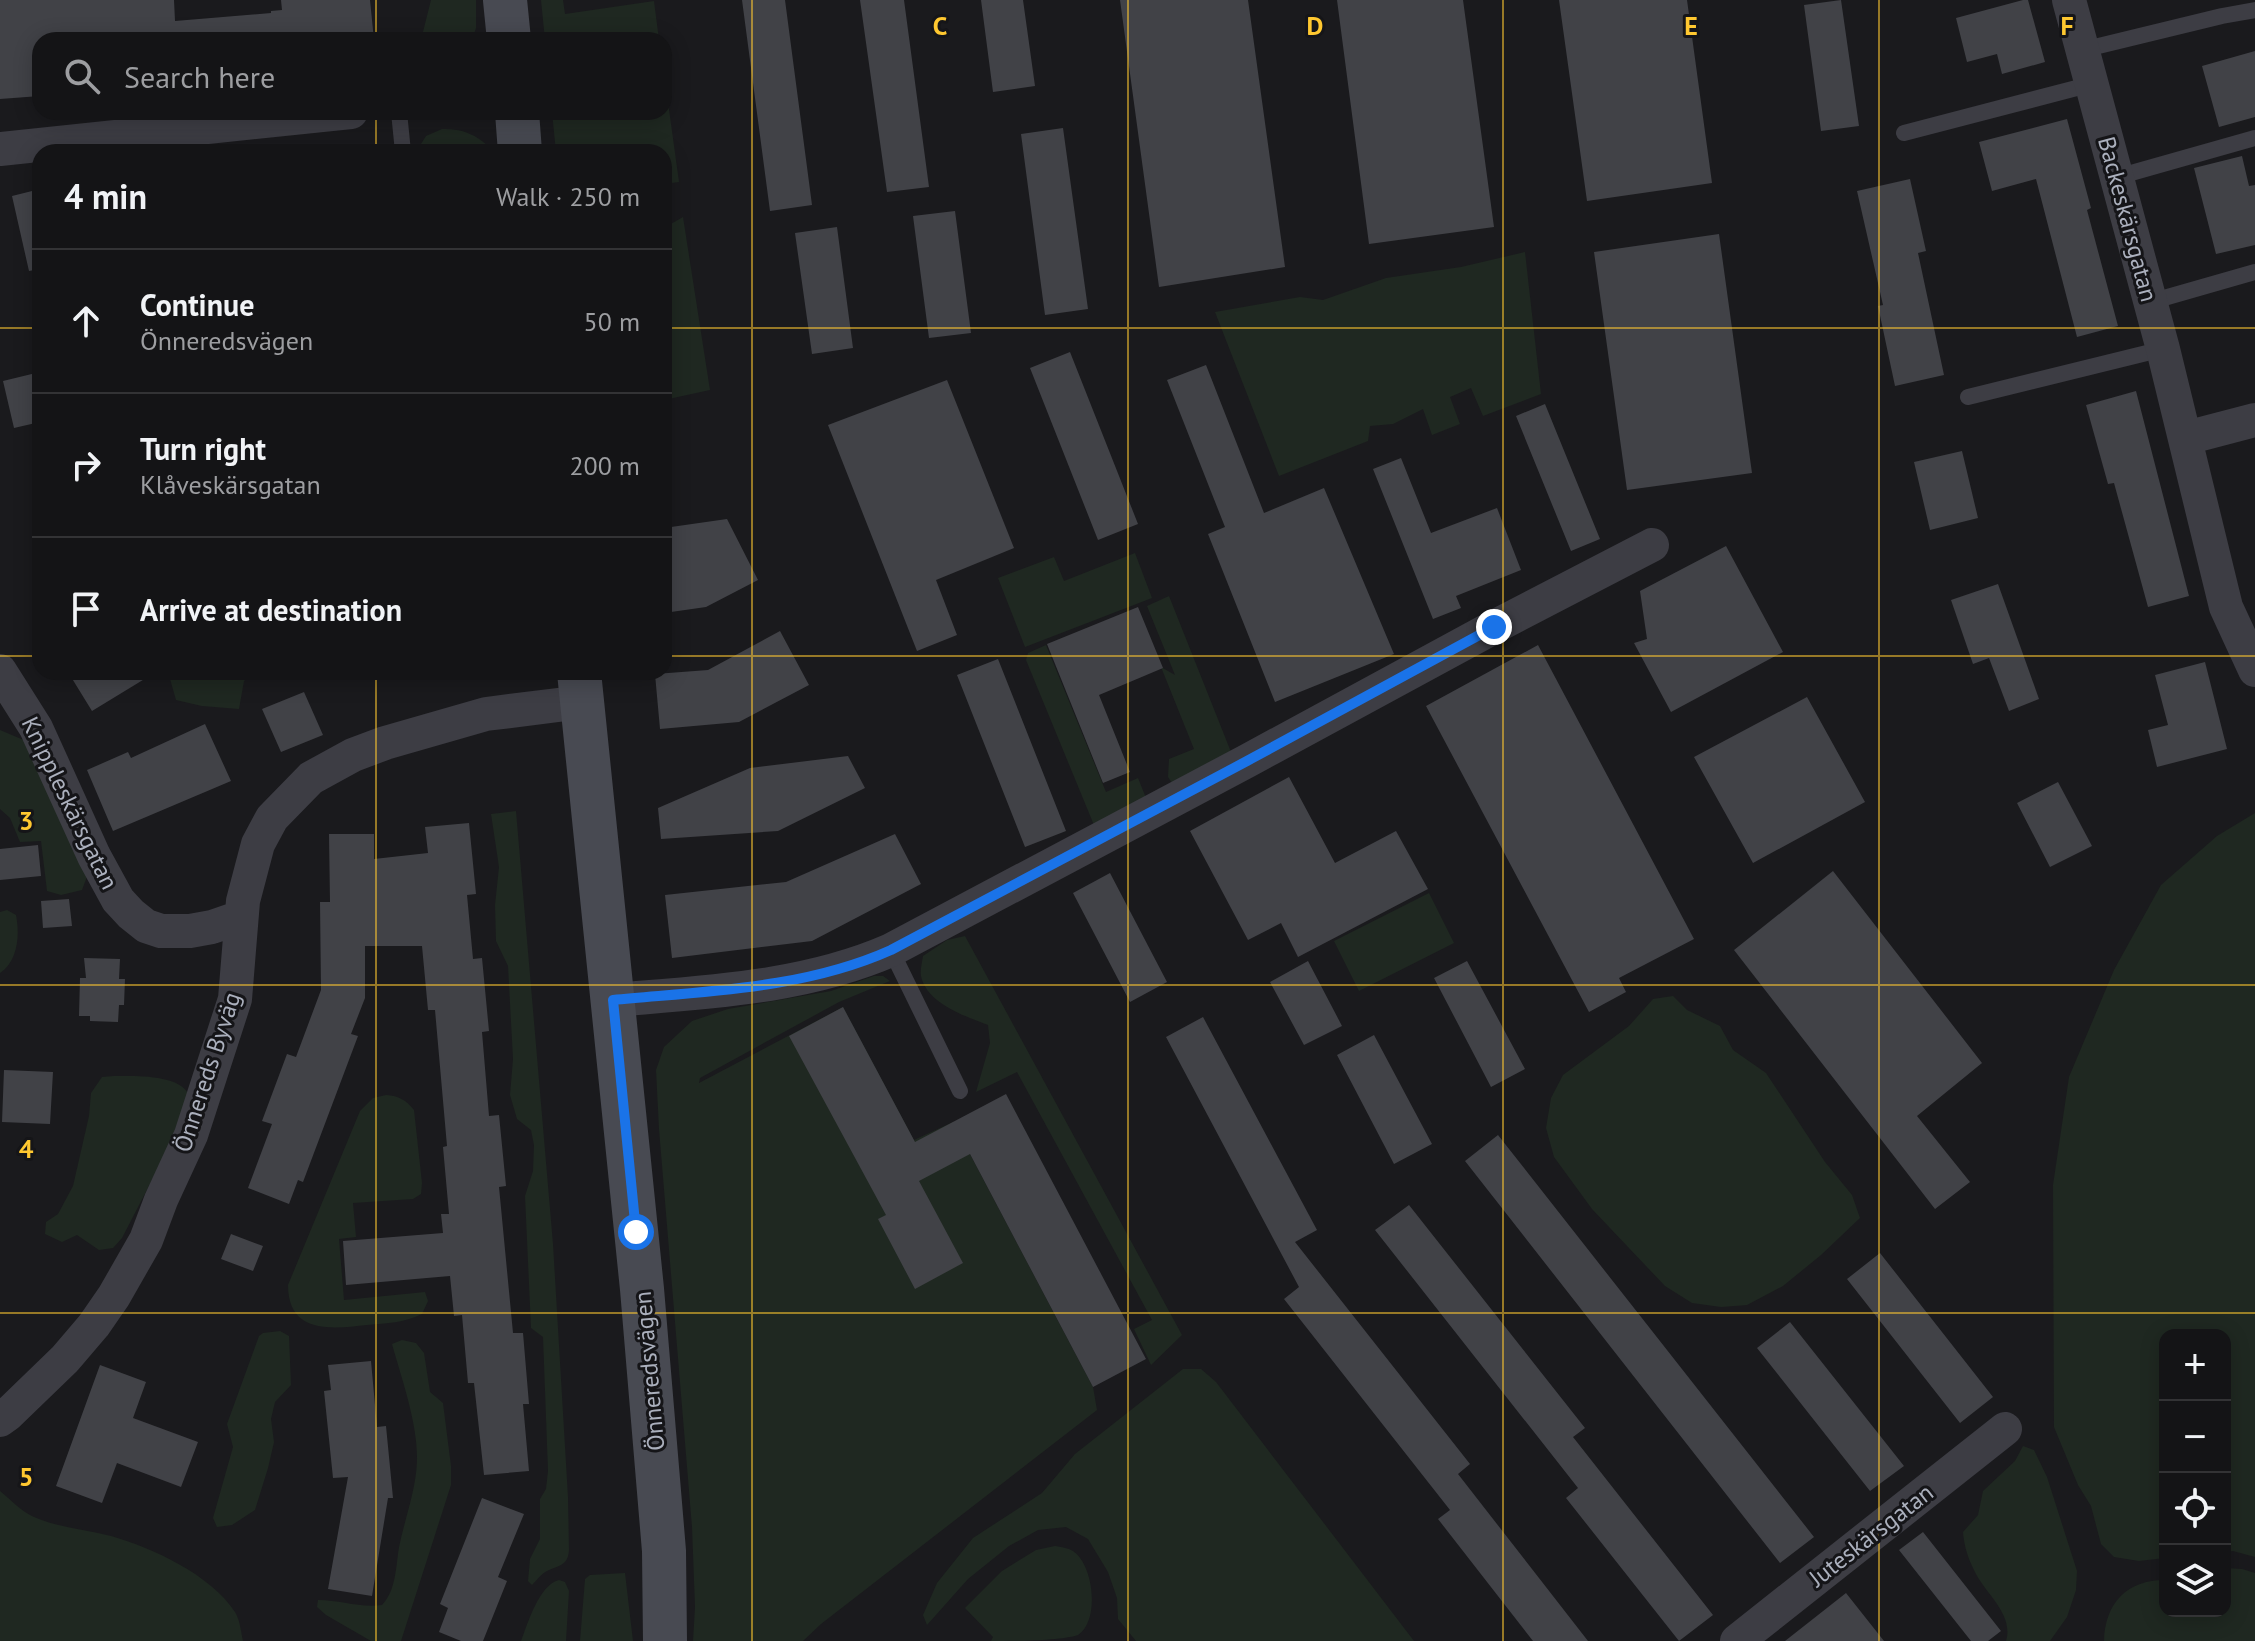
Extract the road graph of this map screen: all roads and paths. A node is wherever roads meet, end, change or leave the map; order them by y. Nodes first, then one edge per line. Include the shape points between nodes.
1 (505, 0) edge
2 (2069, 0) edge
3 (2255, 10) edge
4 (508, 32) edge
5 (2082, 50) junction
6 (2092, 84) junction
7 (294, 120) edge
8 (400, 120) edge
9 (518, 120) edge
10 (1904, 133) dead end
11 (2255, 138) edge
12 (121, 144) edge
13 (402, 144) edge
14 (519, 144) edge
15 (32, 148) edge
16 (0, 149) edge
17 (2117, 177) junction
18 (2255, 272) edge
19 (2150, 302) junction
20 (2163, 349) junction
21 (1968, 397) dead end
22 (2255, 420) edge
23 (2186, 438) junction
24 (1652, 545) dead end
25 (2255, 670) edge
26 (0, 671) edge
27 (581, 687) edge
28 (241, 917) junction
29 (891, 950) junction
30 (613, 1000) junction
31 (960, 1091) dead end
32 (0, 1420) edge
33 (2005, 1429) dead end
34 (665, 1641) edge
35 (1737, 1641) edge

1 - 4 street
2 - 5 street, Backeskärsgatan
3 - 5 lane
5 - 6 street, Backeskärsgatan
6 - 10 lane
6 - 17 street, Backeskärsgatan
7 - 12 street
8 - 13 lane
9 - 14 street
11 - 17 lane
15 - 16 street
17 - 19 street, Backeskärsgatan
18 - 19 lane
19 - 20 street, Backeskärsgatan
20 - 21 lane
20 - 23 street, Backeskärsgatan
22 - 23 street
23 - 25 street, Backeskärsgatan via 2226,607
24 - 29 street
26 - 28 street, Knippleskärsgatan via 36,728 94,856 131,914 161,931 190,931
27 - 28 street, Önnereds Byväg via 353,755 311,778 272,818 258,844
27 - 30 street, Önneredsvägen
28 - 32 street, Önnereds Byväg via 235,999 191,1135 146,1240 94,1325
29 - 30 street via 865,962 775,984
29 - 31 lane
30 - 34 street, Önneredsvägen via 659,1494
33 - 35 street, Juteskärsgatan

